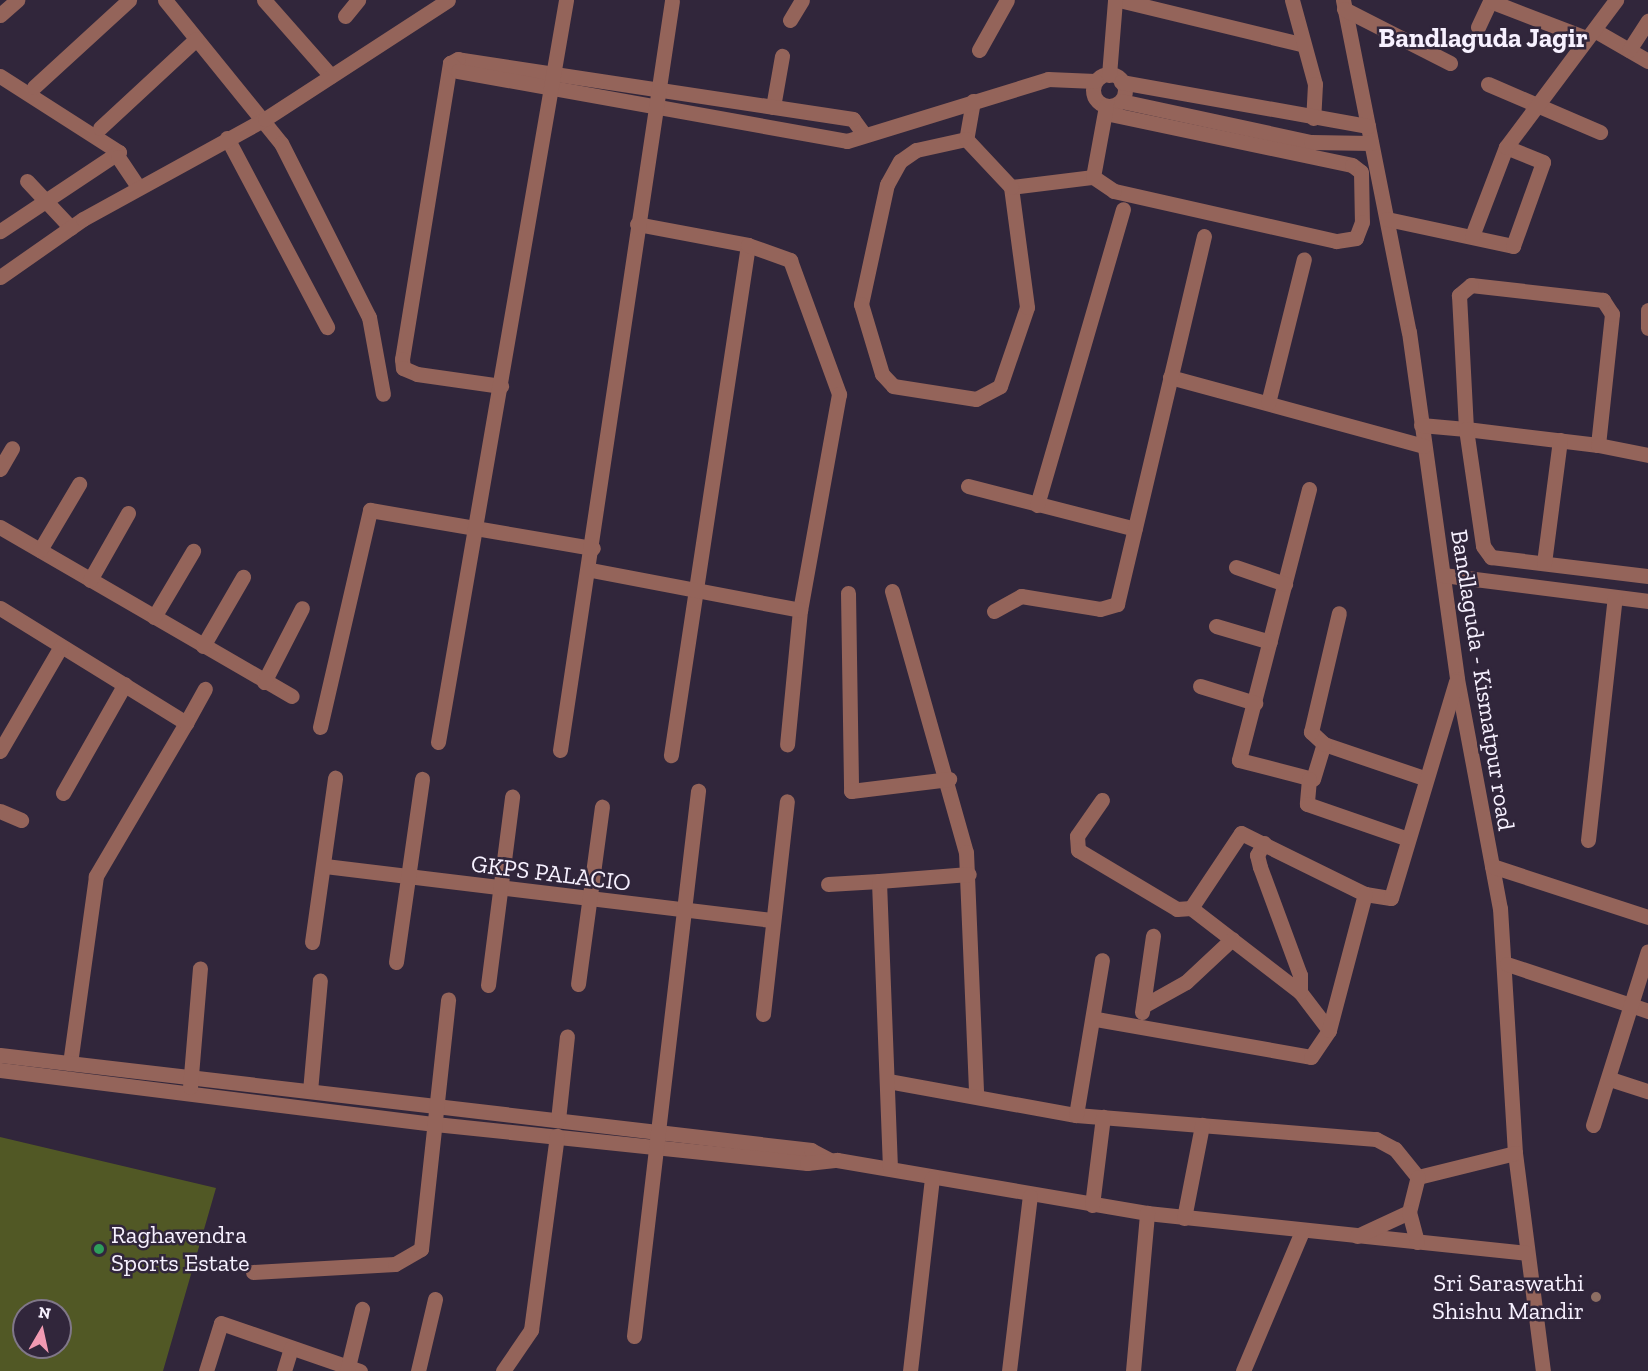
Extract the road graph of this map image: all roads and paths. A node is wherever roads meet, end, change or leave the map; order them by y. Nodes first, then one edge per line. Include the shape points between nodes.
1 (17, 0) edge
2 (129, 0) edge
3 (165, 0) edge
4 (264, 0) edge
5 (358, 0) edge
6 (448, 0) edge
7 (566, 0) edge
8 (802, 0) edge
9 (1007, 0) edge
10 (1117, 0) edge
11 (1292, 0) edge
12 (1490, 0) edge
13 (1616, 0) edge
14 (672, 1) edge
15 (1343, 4) edge
16 (0, 15) edge
17 (345, 16) dead end
18 (790, 20) dead end
19 (1648, 21) edge
20 (1478, 27) dead end
21 (1590, 34) junction
22 (196, 39) junction
23 (1301, 44) junction
24 (979, 50) dead end
25 (1629, 50) junction
26 (782, 56) dead end
27 (1648, 61) edge
28 (1450, 63) dead end
29 (0, 76) edge
30 (331, 76) junction
31 (1108, 79) junction
32 (551, 80) junction
33 (1488, 84) dead end
34 (34, 87) dead end
35 (656, 89) junction
36 (973, 101) junction
37 (1538, 101) junction
38 (1111, 106) junction
39 (654, 107) junction
40 (773, 107) junction
41 (1313, 118) junction
42 (265, 119) junction
43 (1368, 126) junction
44 (100, 128) dead end
45 (1600, 132) dead end
46 (863, 134) junction
47 (227, 138) junction
48 (966, 139) junction
49 (1371, 143) junction
50 (1506, 147) junction
51 (118, 157) junction
52 (1093, 177) junction
53 (27, 181) dead end
54 (138, 187) junction
55 (1011, 187) junction
56 (49, 199) junction
57 (1123, 209) dead end
58 (1387, 219) junction
59 (637, 224) junction
60 (71, 228) junction
61 (0, 231) edge
62 (1204, 236) dead end
63 (1472, 236) junction
64 (748, 245) junction
65 (1304, 259) dead end
66 (0, 277) edge
67 (1648, 310) edge
68 (327, 327) dead end
69 (1648, 328) edge
70 (1170, 377) junction
71 (501, 386) junction
72 (384, 394) dead end
73 (1268, 403) junction
74 (1421, 425) junction
75 (1466, 429) junction
76 (1560, 440) junction
77 (1598, 445) junction
78 (1425, 446) junction
79 (12, 448) dead end
80 (1648, 455) edge
81 (0, 469) edge
82 (79, 484) dead end
83 (968, 486) dead end
84 (1309, 489) dead end
85 (1037, 504) junction
86 (128, 513) dead end
87 (476, 525) junction
88 (0, 526) edge
89 (1135, 529) junction
90 (593, 548) junction
91 (40, 550) junction
92 (194, 551) dead end
93 (1544, 563) junction
94 (1236, 567) dead end
95 (591, 570) junction
96 (1443, 575) junction
97 (1648, 576) edge
98 (243, 577) dead end
99 (90, 580) junction
100 (1285, 584) junction
101 (694, 588) junction
102 (892, 591) dead end
103 (848, 592) dead end
104 (1614, 597) junction
105 (1648, 601) edge
106 (0, 608) edge
107 (302, 608) dead end
108 (800, 610) junction
109 (994, 611) dead end
110 (1340, 613) dead end
111 (154, 617) junction
112 (1216, 626) dead end
113 (1270, 642) junction
114 (61, 646) junction
115 (203, 646) junction
116 (1457, 679) junction
117 (264, 682) junction
118 (125, 684) junction
119 (1200, 686) dead end
120 (205, 689) dead end
121 (291, 696) dead end
122 (1255, 703) junction
123 (186, 723) junction
124 (320, 726) dead end
125 (438, 742) dead end
126 (787, 744) dead end
127 (1324, 744) junction
128 (560, 750) dead end
129 (0, 751) edge
130 (671, 754) dead end
131 (335, 778) dead end
132 (1424, 778) junction
133 (422, 779) dead end
134 (949, 779) junction
135 (1309, 779) junction
136 (698, 791) dead end
137 (63, 793) dead end
138 (512, 797) dead end
139 (1102, 800) dead end
140 (787, 801) dead end
141 (602, 807) dead end
142 (0, 811) edge
143 (21, 820) dead end
144 (1408, 839) junction
145 (1588, 840) dead end
146 (1264, 843) junction
147 (326, 866) junction
148 (1491, 866) junction
149 (969, 874) junction
150 (406, 878) junction
151 (879, 881) junction
152 (828, 884) dead end
153 (500, 889) junction
154 (1365, 894) junction
155 (590, 900) junction
156 (1191, 908) junction
157 (683, 912) junction
158 (1648, 917) edge
159 (772, 920) junction
160 (1153, 936) dead end
161 (1232, 939) junction
162 (312, 942) dead end
163 (1648, 951) edge
164 (1102, 960) dead end
165 (396, 962) dead end
166 (1507, 964) junction
167 (200, 968) dead end
168 (320, 980) dead end
169 (578, 984) dead end
170 (488, 985) dead end
171 (1300, 992) junction
172 (448, 999) dead end
173 (1630, 1005) junction
174 (1143, 1006) junction
175 (1648, 1011) edge
176 (763, 1014) dead end
177 (1096, 1018) junction
178 (1140, 1027) junction
179 (1329, 1030) junction
180 (567, 1036) dead end
181 (0, 1055) edge
182 (70, 1063) junction
183 (0, 1070) edge
184 (1610, 1079) junction
185 (888, 1081) junction
186 (190, 1086) junction
187 (310, 1090) junction
188 (1648, 1090) edge
189 (976, 1095) junction
190 (437, 1107) junction
191 (1076, 1115) junction
192 (1103, 1117) junction
193 (435, 1124) junction
194 (1202, 1125) junction
195 (1593, 1125) dead end
196 (557, 1128) junction
197 (656, 1140) junction
198 (1515, 1153) junction
199 (890, 1168) junction
200 (932, 1178) junction
201 (1418, 1178) junction
202 (1030, 1196) junction
203 (1092, 1205) junction
204 (1409, 1212) junction
205 (1147, 1213) junction
206 (1184, 1218) junction
207 (1302, 1230) junction
208 (1357, 1236) junction
209 (1417, 1242) junction
210 (1527, 1253) junction
211 (253, 1272) dead end
212 (435, 1299) dead end
213 (362, 1309) dead end
214 (634, 1336) dead end
215 (291, 1348) junction
216 (352, 1370) edge
217 (206, 1371) edge
218 (284, 1371) edge
219 (418, 1371) edge
220 (503, 1371) edge
221 (910, 1371) edge
222 (1009, 1371) edge
223 (1133, 1371) edge
224 (1243, 1371) edge
225 (1543, 1371) edge

1 - 16 street
2 - 34 street
3 - 22 street
4 - 30 street
5 - 17 street
6 - 30 street
7 - 32 street
8 - 18 street
9 - 24 street
10 - 23 street
10 - 31 street
11 - 23 street
12 - 20 street
12 - 21 street
13 - 21 street
14 - 35 street
15 - 28 street
15 - 43 street, Bandlaguda - Kismatpur road
19 - 25 street
21 - 25 street
21 - 37 street
22 - 42 street
22 - 44 street
23 - 41 street via 1315,84
25 - 27 street
26 - 40 street
29 - 51 street via 118,151
30 - 42 street
31 - 36 street via 1048,79
31 - 38 street
31 - 38 street via 1094,97
31 - 41 street
32 - 35 street
32 - 39 street
32 - 71 street
32 - 71 street via 458,59 450,63 403,368 417,374
33 - 37 street
35 - 39 street
35 - 40 street
36 - 46 street
36 - 48 street
37 - 45 street
37 - 50 street
38 - 49 street via 1311,142
38 - 52 street
38 - 52 street via 1352,165 1361,172 1362,222 1356,238 1336,241 1114,191
39 - 46 street via 847,141
39 - 59 street
40 - 46 street via 853,119
41 - 43 street
42 - 47 street
42 - 72 street via 369,317
43 - 49 street, Bandlaguda - Kismatpur road
47 - 54 street
47 - 68 street
48 - 55 street
48 - 55 street via 916,150 900,161 887,184 861,304 882,374 893,386 976,399 999,386 1027,308
49 - 58 street, Bandlaguda - Kismatpur road
50 - 63 street
50 - 63 street via 1543,162 1513,246
51 - 54 street
51 - 56 street
52 - 55 street
53 - 56 street
54 - 60 street
56 - 60 street
56 - 61 street
57 - 85 street
58 - 63 street
58 - 74 street, Bandlaguda - Kismatpur road
59 - 64 street
59 - 90 street
60 - 66 street
62 - 70 street
64 - 101 street
64 - 108 street via 790,260 839,394
65 - 73 street
67 - 69 street
70 - 73 street
70 - 89 street
71 - 87 street
73 - 78 street
74 - 75 street
74 - 78 street, Bandlaguda - Kismatpur road
75 - 76 street
75 - 77 street via 1459,295 1471,285 1603,300 1611,306
75 - 93 street via 1483,546 1491,556
76 - 77 street
76 - 93 street
77 - 80 street
78 - 96 street, Bandlaguda - Kismatpur road
79 - 81 street
82 - 91 street
83 - 85 street
84 - 100 street
85 - 89 street
86 - 99 street
87 - 90 street
87 - 124 street via 370,510
87 - 125 street
88 - 91 street
89 - 109 street via 1117,604 1100,609 1022,596
90 - 95 street
91 - 99 street
92 - 111 street
93 - 97 street
94 - 100 street
95 - 101 street
95 - 128 street
96 - 104 street
96 - 116 street, Bandlaguda - Kismatpur road
98 - 115 street
99 - 111 street
100 - 113 street
101 - 108 street
101 - 130 street
102 - 134 street
103 - 134 street via 851,791
104 - 105 street
104 - 145 street
106 - 114 street
107 - 117 street
108 - 126 street
110 - 127 street via 1311,732
111 - 115 street
112 - 113 street
113 - 122 street
114 - 118 street
114 - 129 street
115 - 117 street
116 - 132 street
116 - 148 street, Bandlaguda - Kismatpur road
117 - 121 street
118 - 123 street
118 - 137 street
119 - 122 street
120 - 123 street
122 - 135 street via 1239,760
123 - 182 street via 96,876
127 - 132 street
127 - 135 street via 1316,775
131 - 147 street
132 - 144 street
133 - 150 street
134 - 149 street
135 - 144 street via 1307,804
136 - 157 street
138 - 153 street
139 - 156 street via 1077,836 1078,850 1177,909
140 - 159 street
141 - 155 street
142 - 143 street
144 - 154 street via 1391,898
146 - 154 street
146 - 156 street via 1238,834
146 - 171 street via 1257,855 1300,975
147 - 150 street, GKPS PALACIO
147 - 162 street
148 - 158 street
148 - 166 street, Bandlaguda - Kismatpur road
149 - 151 street
149 - 189 street
150 - 153 street, GKPS PALACIO
150 - 165 street
151 - 152 street
151 - 185 street
153 - 155 street, GKPS PALACIO
153 - 170 street
154 - 179 street
155 - 157 street, GKPS PALACIO
155 - 169 street
156 - 161 street
157 - 159 street, GKPS PALACIO
157 - 197 street
159 - 176 street
160 - 174 street
161 - 171 street
161 - 174 street via 1186,982
163 - 173 street
164 - 177 street
166 - 173 street
166 - 198 street, Bandlaguda - Kismatpur road
167 - 186 street
168 - 187 street
171 - 179 street
172 - 190 street
173 - 175 street
173 - 184 street
174 - 178 street
177 - 178 street
177 - 191 street
178 - 179 street via 1305,1058 1316,1054
180 - 196 street
181 - 182 street
182 - 186 street
183 - 186 street
184 - 188 street
184 - 195 street
185 - 189 street
185 - 199 street
186 - 187 street
186 - 193 street
187 - 190 street
189 - 191 street
190 - 193 street
190 - 196 street
191 - 192 street
192 - 194 street
192 - 203 street
193 - 196 street
193 - 211 street via 421,1249 410,1260
194 - 201 street via 1376,1138 1395,1149
194 - 206 street
196 - 197 street
196 - 220 street via 531,1330
197 - 199 street via 811,1150 830,1160
197 - 214 street
198 - 201 street
198 - 210 street, Bandlaguda - Kismatpur road
199 - 200 street
200 - 202 street
200 - 221 street
201 - 204 street
202 - 203 street
202 - 222 street
203 - 205 street
204 - 208 street
204 - 209 street
205 - 206 street
205 - 223 street
206 - 207 street
207 - 208 street
207 - 224 street
208 - 209 street
209 - 210 street
210 - 225 street, Bandlaguda - Kismatpur road
212 - 219 street
213 - 216 street
215 - 216 street
215 - 217 street via 221,1323
215 - 218 street

